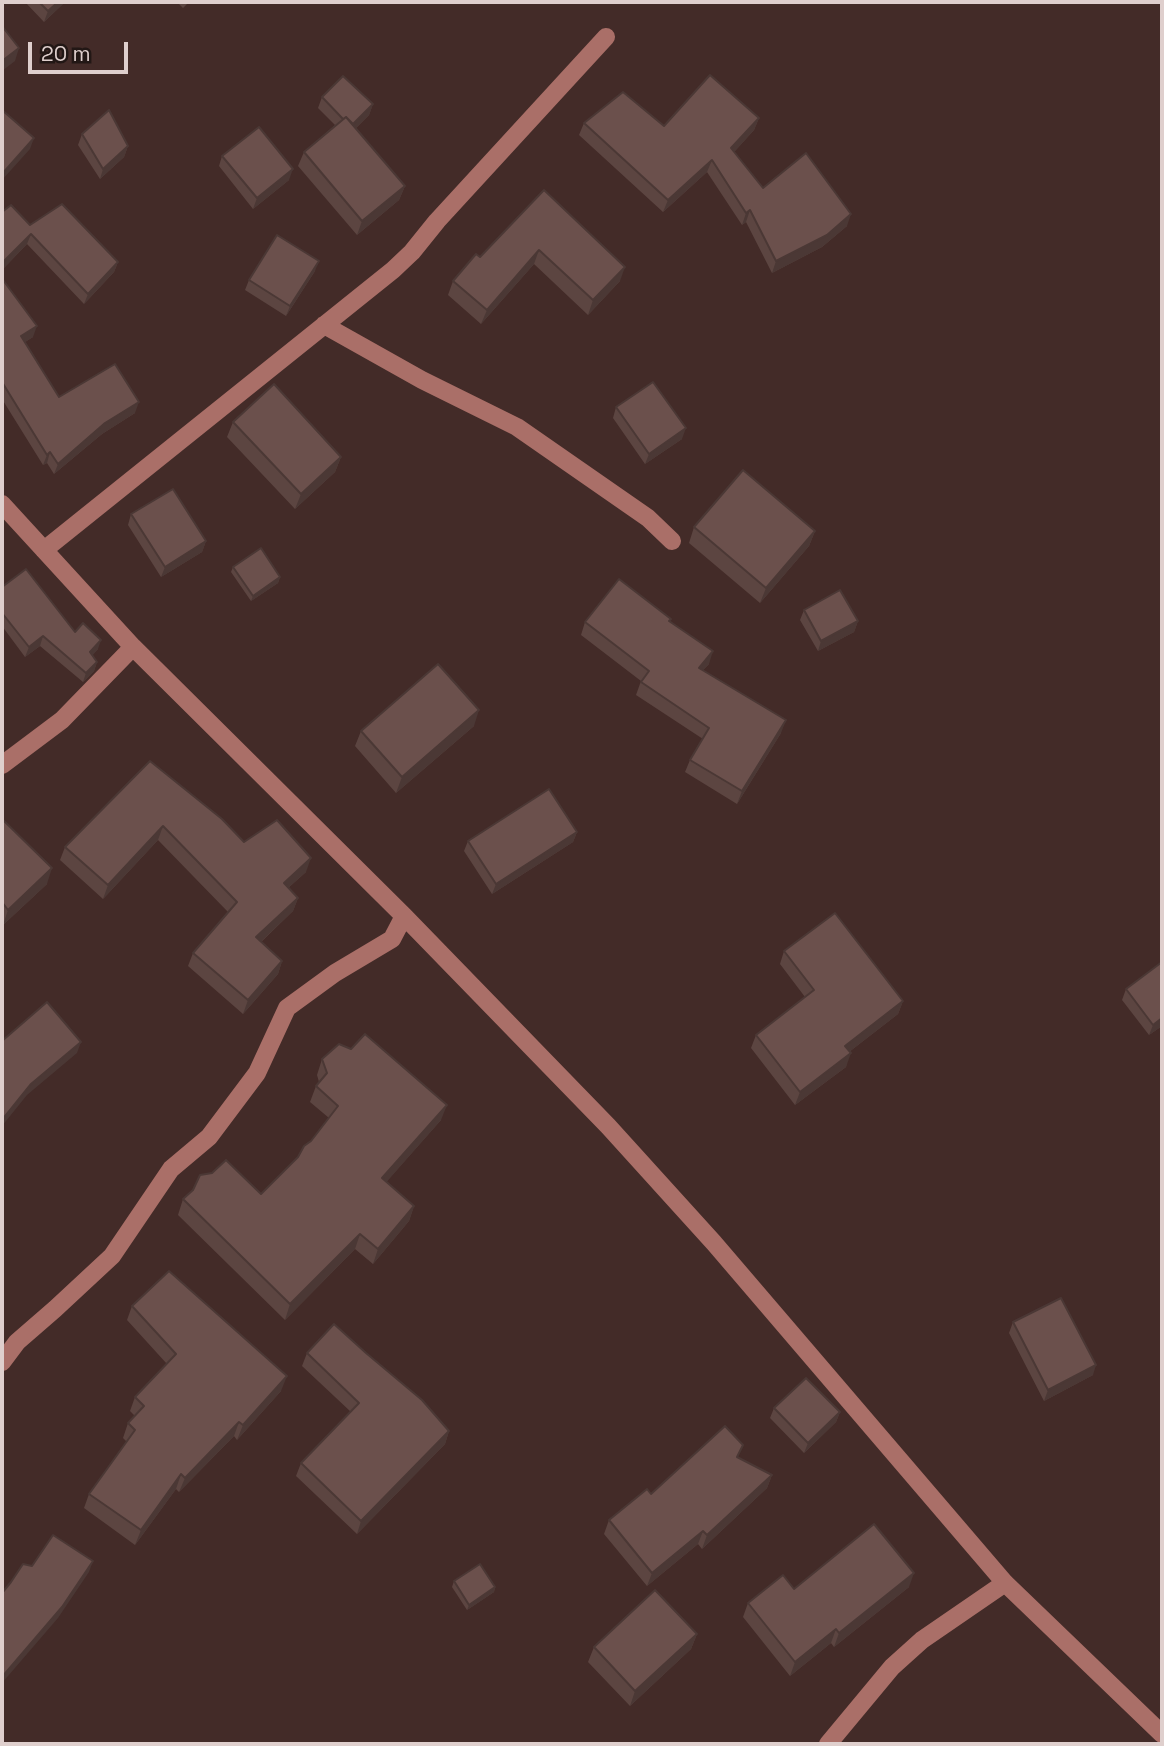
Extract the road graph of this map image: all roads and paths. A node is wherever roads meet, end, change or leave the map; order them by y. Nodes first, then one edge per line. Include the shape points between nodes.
1 (607, 37) dead end
2 (324, 325) junction
3 (2, 504) edge
4 (671, 541) dead end
5 (44, 550) junction
6 (133, 647) junction
7 (2, 765) edge
8 (404, 916) junction
9 (2, 1362) edge
10 (1005, 1583) junction
11 (1162, 1734) edge
12 (828, 1744) edge

1 - 2 street via 403,261
2 - 4 street via 517,427 648,518
2 - 5 street
3 - 5 street
5 - 6 street
6 - 7 street via 62,720
6 - 8 street
8 - 9 street via 392,939 287,1008 257,1073 209,1138 171,1170 112,1256 17,1342
8 - 10 street via 608,1126 714,1243
10 - 11 street
10 - 12 street via 922,1640 892,1667

